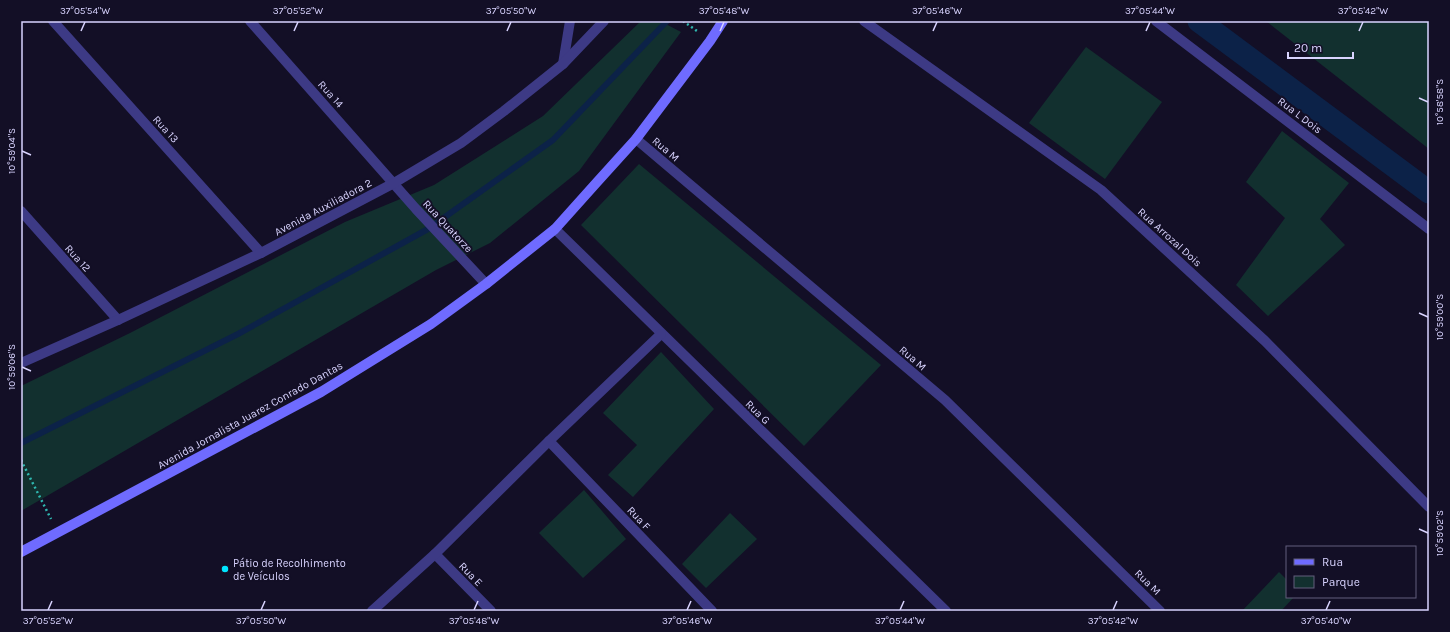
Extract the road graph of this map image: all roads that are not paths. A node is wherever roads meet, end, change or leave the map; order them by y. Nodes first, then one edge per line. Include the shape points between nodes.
1 (53, 21) edge
2 (250, 21) edge
3 (570, 21) edge
4 (604, 21) edge
5 (723, 21) edge
6 (864, 21) edge
7 (1156, 21) edge
8 (563, 64) junction
9 (636, 139) junction
10 (394, 183) junction
11 (21, 212) edge
12 (555, 229) junction
13 (1429, 229) edge
14 (261, 253) junction
15 (486, 284) junction
16 (118, 320) junction
17 (661, 334) junction
18 (21, 363) edge
19 (549, 441) junction
20 (1429, 506) edge
21 (21, 552) edge
22 (435, 554) junction
23 (372, 611) edge
24 (490, 611) edge
25 (712, 611) edge
26 (946, 611) edge
27 (1160, 611) edge

1 - 14 street, Rua 13
2 - 10 street, Rua 14
3 - 8 street
4 - 8 street, Avenida Auxiliadora 2
5 - 9 main road, Avenida Jornalista Juarez Conrado Dantas
6 - 20 street, Rua Arrozal Dois via 1101,190 1265,341
7 - 13 street, Rua L Dois
8 - 10 street, Avenida Auxiliadora 2 via 461,143
9 - 12 main road, Avenida Jornalista Juarez Conrado Dantas
9 - 27 street, Rua M via 945,400
10 - 14 street, Avenida Auxiliadora 2
10 - 15 street, Rua Quatorze
11 - 16 street, Rua 12
12 - 15 main road, Avenida Jornalista Juarez Conrado Dantas
12 - 17 street, Rua G
14 - 16 street, Avenida Auxiliadora 2
15 - 21 main road, Avenida Jornalista Juarez Conrado Dantas via 431,324 321,392
16 - 18 street, Avenida Auxiliadora 2
17 - 19 street
17 - 26 street, Rua G
19 - 22 street
19 - 25 street, Rua F
22 - 23 street
22 - 24 street, Rua E

